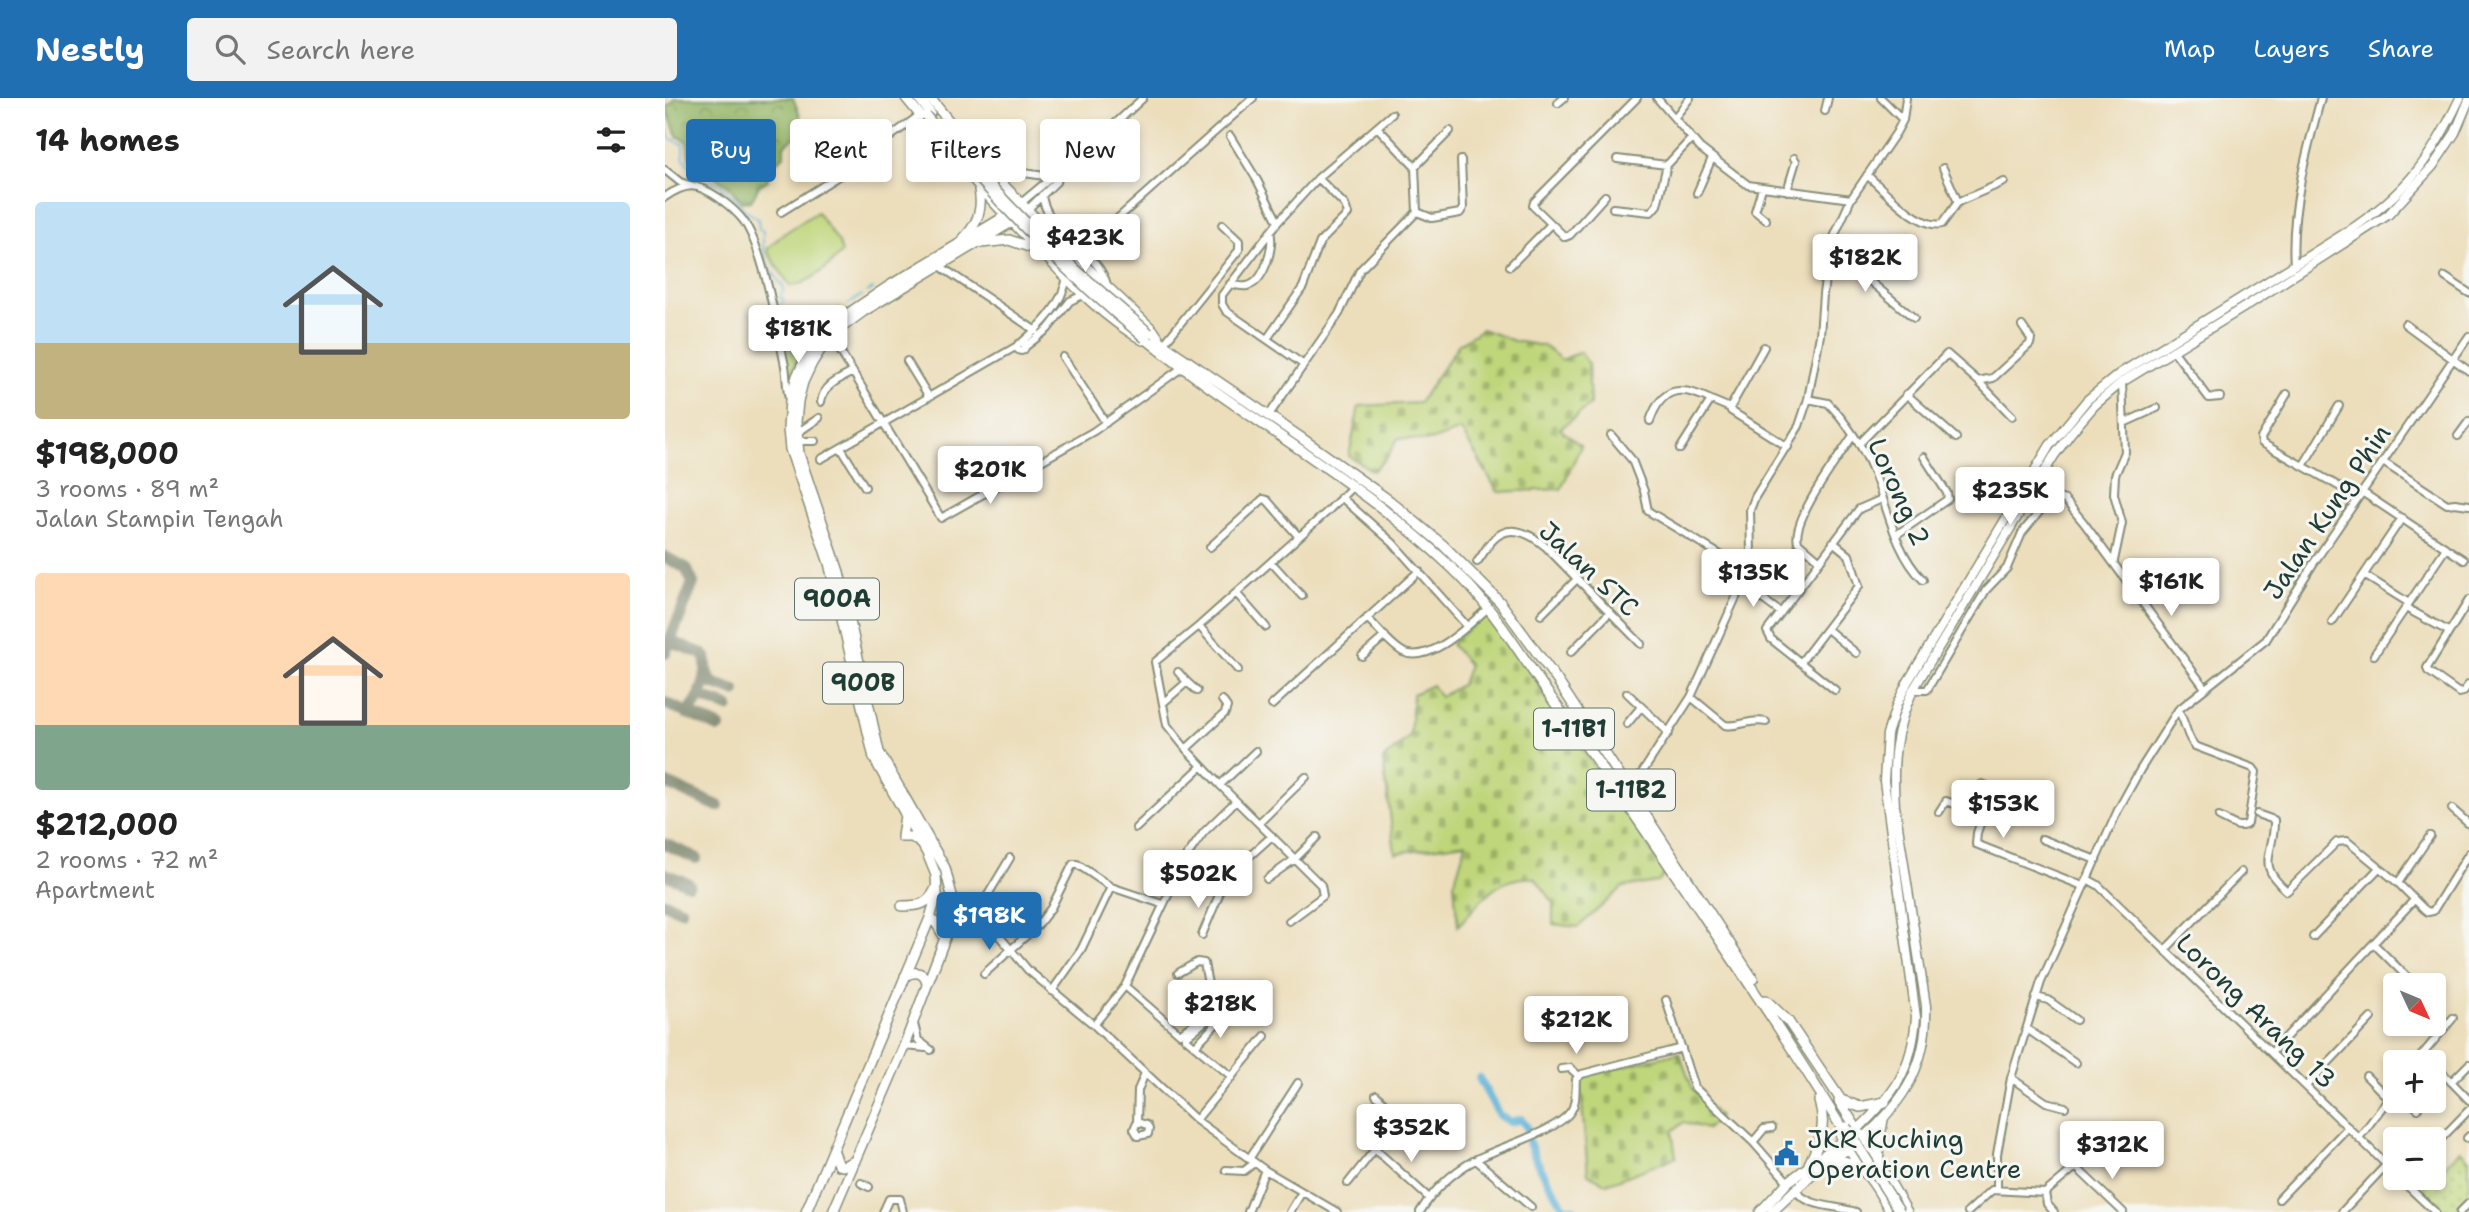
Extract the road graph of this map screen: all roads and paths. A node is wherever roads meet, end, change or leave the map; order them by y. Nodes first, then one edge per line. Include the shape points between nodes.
1 (906, 98) edge
2 (912, 98) edge
3 (919, 98) edge
4 (930, 98) edge
5 (1143, 98) edge
6 (1252, 98) edge
7 (1637, 98) edge
8 (1657, 98) edge
9 (1690, 98) edge
10 (1828, 98) edge
11 (1881, 98) edge
12 (1906, 98) edge
13 (2321, 98) edge
14 (2460, 98) edge
15 (2469, 100) edge
16 (1825, 111) dead end
17 (1392, 114) dead end
18 (920, 115) junction
19 (1675, 117) junction
20 (947, 119) edge
21 (1120, 119) edge
22 (1903, 120) junction
23 (1377, 127) junction
24 (1450, 131) dead end
25 (1230, 135) dead end
26 (1691, 139) junction
27 (1712, 158) junction
28 (1794, 158) dead end
29 (1617, 159) dead end
30 (1461, 160) dead end
31 (1667, 164) junction
32 (1415, 167) junction
33 (1943, 168) dead end
34 (665, 170) edge
35 (1867, 175) junction
36 (1318, 178) junction
37 (2004, 181) dead end
38 (993, 182) edge
39 (1047, 182) edge
40 (1056, 182) edge
41 (665, 186) edge
42 (689, 186) junction
43 (977, 186) junction
44 (1762, 188) junction
45 (1787, 191) junction
46 (1697, 193) dead end
47 (1042, 195) junction
48 (666, 196) edge
49 (1605, 196) dead end
50 (1851, 199) junction
51 (1958, 202) junction
52 (1613, 208) dead end
53 (781, 212) dead end
54 (1417, 212) junction
55 (1012, 214) junction
56 (1766, 220) dead end
57 (1278, 222) junction
58 (1551, 224) junction
59 (1222, 225) dead end
60 (1044, 227) junction
61 (1270, 232) junction
62 (1029, 240) junction
63 (975, 244) junction
64 (955, 247) junction
65 (1040, 251) junction
66 (1081, 251) junction
67 (1831, 251) junction
68 (2294, 265) junction
69 (940, 266) junction
70 (1510, 266) dead end
71 (2445, 277) dead end
72 (1066, 278) junction
73 (915, 281) junction
74 (1230, 284) junction
75 (889, 286) junction
76 (1107, 287) junction
77 (2469, 293) edge
78 (1083, 295) junction
79 (1060, 299) junction
80 (1067, 304) junction
81 (1914, 317) dead end
82 (834, 323) junction
83 (2405, 324) dead end
84 (2022, 326) dead end
85 (1036, 331) junction
86 (779, 335) junction
87 (2469, 335) edge
88 (831, 337) junction
89 (1267, 340) junction
90 (1160, 346) junction
91 (1021, 347) junction
92 (1764, 347) dead end
93 (2173, 350) junction
94 (1064, 359) dead end
95 (2452, 360) junction
96 (907, 361) dead end
97 (1304, 365) junction
98 (1183, 367) junction
99 (2469, 371) edge
100 (853, 372) junction
101 (1978, 381) junction
102 (2122, 382) junction
103 (1906, 394) junction
104 (2287, 394) dead end
105 (929, 397) junction
106 (2220, 397) dead end
107 (1808, 398) junction
108 (790, 400) junction
109 (1711, 400) junction
110 (821, 402) dead end
111 (2339, 407) dead end
112 (1730, 408) junction
113 (2157, 408) dead end
114 (1269, 415) junction
115 (2012, 416) dead end
116 (819, 418) dead end
117 (1650, 421) dead end
118 (2469, 421) edge
119 (885, 422) junction
120 (1107, 423) junction
121 (2125, 423) junction
122 (1611, 435) dead end
123 (2458, 436) dead end
124 (797, 437) junction
125 (1852, 437) junction
126 (1956, 438) dead end
127 (815, 441) dead end
128 (1859, 444) junction
129 (1788, 447) junction
130 (841, 448) junction
131 (1680, 449) dead end
132 (1924, 457) dead end
133 (821, 459) dead end
134 (2383, 462) junction
135 (968, 466) dead end
136 (2303, 466) junction
137 (865, 487) dead end
138 (1346, 491) junction
139 (2362, 492) junction
140 (984, 494) junction
141 (1882, 499) junction
142 (2357, 499) junction
143 (2469, 505) edge
144 (2402, 518) junction
145 (1896, 535) junction
146 (1299, 537) junction
147 (1833, 542) junction
148 (1443, 545) junction
149 (1210, 547) dead end
150 (2446, 548) junction
151 (2464, 560) dead end
152 (1820, 561) junction
153 (1271, 562) junction
154 (1477, 562) junction
155 (1991, 563) junction
156 (2114, 563) junction
157 (2007, 568) junction
158 (1747, 571) junction
159 (1419, 572) junction
160 (2364, 575) junction
161 (1577, 579) junction
162 (1923, 580) dead end
163 (1742, 584) junction
164 (1485, 587) junction
165 (1236, 593) junction
166 (1302, 596) dead end
167 (2469, 600) edge
168 (2407, 606) junction
169 (1488, 608) junction
170 (1610, 612) junction
171 (1780, 612) junction
172 (1541, 615) dead end
173 (1367, 618) junction
174 (2332, 622) dead end
175 (1199, 626) junction
176 (1467, 626) junction
177 (1266, 627) dead end
178 (1827, 629) junction
179 (2448, 631) junction
180 (1385, 636) junction
181 (1641, 643) dead end
182 (1571, 652) dead end
183 (1856, 653) dead end
184 (2374, 655) dead end
185 (1362, 656) dead end
186 (1801, 662) junction
187 (1238, 670) dead end
188 (1178, 672) dead end
189 (1557, 680) junction
190 (1187, 682) junction
191 (2469, 684) edge
192 (1544, 688) junction
193 (2205, 688) junction
194 (1835, 690) dead end
195 (1913, 690) junction
196 (1197, 691) dead end
197 (1627, 694) dead end
198 (1691, 697) junction
199 (1222, 700) dead end
200 (1163, 703) junction
201 (1272, 705) dead end
202 (1641, 706) junction
203 (2178, 710) junction
204 (1766, 722) dead end
205 (1627, 724) dead end
206 (1669, 733) junction
207 (1186, 749) junction
208 (1256, 751) dead end
209 (1202, 766) junction
210 (1306, 777) dead end
211 (1982, 784) dead end
212 (1220, 785) junction
213 (1631, 790) junction
214 (1236, 801) junction
215 (2452, 809) dead end
216 (1939, 812) dead end
217 (1983, 814) junction
218 (2257, 814) dead end
219 (2219, 817) dead end
220 (1259, 823) junction
221 (2469, 824) edge
222 (1136, 828) dead end
223 (1272, 836) junction
224 (2430, 836) dead end
225 (1317, 837) dead end
226 (2042, 839) dead end
227 (2469, 853) edge
228 (1186, 857) junction
229 (1010, 858) dead end
230 (1295, 859) junction
231 (2096, 860) junction
232 (1242, 863) dead end
233 (2379, 868) junction
234 (2241, 872) dead end
235 (1267, 879) dead end
236 (2087, 879) junction
237 (2398, 883) junction
238 (937, 886) junction
239 (2083, 886) junction
240 (1111, 887) junction
241 (2414, 900) junction
242 (1163, 904) junction
243 (902, 906) dead end
244 (930, 918) junction
245 (1289, 921) dead end
246 (1202, 935) dead end
247 (2313, 937) dead end
248 (945, 938) junction
249 (2374, 944) junction
250 (2166, 950) junction
251 (1011, 952) junction
252 (1178, 973) dead end
253 (2403, 973) edge
254 (985, 974) dead end
255 (905, 976) junction
256 (927, 985) junction
257 (1125, 986) junction
258 (1052, 991) junction
259 (1178, 995) dead end
260 (2036, 997) junction
261 (1666, 1000) dead end
262 (1764, 1002) junction
263 (2371, 1017) dead end
264 (2453, 1018) dead end
265 (914, 1020) junction
266 (1199, 1020) junction
267 (2076, 1020) dead end
268 (1094, 1026) junction
269 (2027, 1029) junction
270 (1265, 1036) dead end
271 (904, 1046) junction
272 (1195, 1046) junction
273 (1682, 1048) junction
274 (2426, 1050) edge
275 (2272, 1052) junction
276 (2076, 1063) dead end
277 (2469, 1064) edge
278 (1562, 1069) dead end
279 (1145, 1073) junction
280 (1579, 1076) junction
281 (2366, 1076) dead end
282 (1232, 1077) junction
283 (2446, 1077) edge
284 (2011, 1078) junction
285 (2451, 1082) junction
286 (1298, 1083) dead end
287 (2306, 1086) junction
288 (1833, 1091) junction
289 (2383, 1093) edge
290 (1376, 1095) dead end
291 (2469, 1100) edge
292 (1819, 1101) junction
293 (1885, 1102) junction
294 (2383, 1105) edge
295 (2065, 1107) dead end
296 (2469, 1110) edge
297 (1196, 1120) junction
298 (1883, 1120) junction
299 (1137, 1122) dead end
300 (2348, 1127) junction
301 (1772, 1128) dead end
302 (1860, 1134) junction
303 (2446, 1134) edge
304 (2359, 1138) junction
305 (1753, 1142) junction
306 (1847, 1144) junction
307 (1376, 1150) junction
308 (833, 1152) junction
309 (1476, 1160) junction
310 (1831, 1160) junction
311 (854, 1161) junction
312 (1251, 1161) junction
313 (2383, 1162) edge
314 (1879, 1163) junction
315 (1808, 1166) junction
316 (1861, 1167) junction
317 (2383, 1168) edge
318 (1226, 1170) dead end
319 (1265, 1170) junction
320 (860, 1183) dead end
321 (1348, 1183) dead end
322 (1791, 1186) junction
323 (869, 1187) dead end
324 (1997, 1190) junction
325 (2413, 1190) edge
326 (1302, 1192) junction
327 (2045, 1193) junction
328 (838, 1198) junction
329 (1429, 1198) junction
330 (2280, 1199) dead end
331 (2469, 1203) edge
332 (1531, 1207) dead end
333 (806, 1212) edge
334 (827, 1212) edge
335 (833, 1212) edge
336 (883, 1212) edge
337 (903, 1212) edge
338 (1248, 1212) edge
339 (1290, 1212) edge
340 (1337, 1212) edge
341 (1420, 1212) edge
342 (1760, 1212) edge
343 (1772, 1212) edge
344 (1856, 1212) edge
345 (1895, 1212) edge
346 (1907, 1212) edge
347 (1968, 1212) edge
348 (2054, 1212) edge
349 (2123, 1212) edge
350 (2342, 1212) edge
351 (2435, 1212) edge
352 (2460, 1212) edge

1 - 18 highway
2 - 55 highway, bridge via 974,176
3 - 55 highway, bridge
4 - 20 highway
5 - 21 street
6 - 66 street
7 - 58 street via 1534,202 1535,210
8 - 19 street
9 - 19 street
10 - 16 street
11 - 22 street
12 - 22 street
13 - 68 street via 2297,211
14 - 68 main road via 2436,146 2405,186 2372,216
15 - 93 main road via 2455,133 2433,166 2388,215
17 - 23 street
18 - 43 highway
18 - 53 street via 864,160
19 - 26 street
22 - 35 street
23 - 32 street
23 - 36 street
24 - 32 street
25 - 57 street
26 - 27 street
26 - 31 street
27 - 44 street via 1748,185
27 - 46 street
28 - 45 street
29 - 31 street
30 - 54 street via 1460,213 1432,218
31 - 52 street via 1651,212
32 - 54 street
33 - 51 street
34 - 42 street
35 - 50 street
35 - 51 street via 1928,225 1942,224
36 - 57 street
36 - 89 street via 1348,214 1320,242 1303,287
37 - 51 street
38 - 55 highway
39 - 55 street
40 - 47 street
41 - 48 street
42 - 48 street
42 - 86 street via 714,195 743,220 755,245
43 - 55 highway
43 - 64 highway via 981,199 978,216
44 - 45 street
44 - 56 street via 1755,211
45 - 50 street
47 - 55 street
47 - 66 street via 1045,209
49 - 58 street via 1566,237
50 - 67 street
54 - 97 street via 1360,270 1339,314
55 - 60 highway
55 - 62 highway
55 - 63 highway, 900B
55 - 64 highway, 900A
55 - 90 highway, 1-11B2, bridge via 1095,297
57 - 61 street
58 - 70 street
59 - 90 street via 1239,241 1239,250
60 - 62 highway via 1031,230
60 - 76 highway
61 - 74 street
61 - 74 street via 1273,244 1256,281 1247,286
62 - 65 highway
63 - 65 highway via 1009,240
63 - 69 highway, 900B
64 - 75 highway, 900A
65 - 72 highway
66 - 76 street via 1103,274
67 - 81 street
67 - 107 street
68 - 293 main road via 2119,374 2070,418 1902,693 1887,734 1884,781 1916,1017 1907,1065
69 - 73 highway, 900B
69 - 85 street
71 - 77 street
72 - 78 highway
72 - 79 street
73 - 75 highway via 895,289
73 - 88 highway, 900B
74 - 89 street via 1222,295 1224,308
75 - 82 highway, 900A
76 - 90 highway via 1153,330
78 - 80 street
78 - 90 highway via 1132,334
79 - 80 street via 1065,298
79 - 85 street
80 - 91 street via 1048,329
82 - 86 street via 804,346 789,346
82 - 108 highway, 900A via 809,352
83 - 95 street
84 - 101 street via 2032,339 2030,344 1993,378
85 - 91 street
86 - 108 street
87 - 95 street, Jalan Kung Phin
88 - 100 street
88 - 124 highway, 900B via 803,383
89 - 97 street
90 - 98 highway, 1-11B1
90 - 114 highway, 1-11B2
91 - 105 street
92 - 112 street
93 - 102 main road
93 - 106 street via 2209,398
94 - 120 street
95 - 99 street
95 - 134 street, Jalan Kung Phin
96 - 105 street
97 - 114 street
98 - 120 street
98 - 138 highway, 1-11B1 via 1344,479
100 - 110 street via 826,389
100 - 119 street
101 - 103 street via 1947,354
101 - 115 street
102 - 121 street
102 - 155 main road via 2070,433
103 - 126 street
103 - 128 street
104 - 136 street via 2262,443
105 - 119 street
107 - 125 street, Lorong 2 via 1828,403
107 - 129 street
108 - 238 highway, 900A via 790,450 829,563 870,746 933,864
109 - 112 street
109 - 117 street via 1676,390 1661,399
109 - 131 street
111 - 136 street
112 - 129 street
113 - 121 street
114 - 148 highway, 1-11B2 via 1390,501
116 - 124 street
118 - 123 street
119 - 130 street
119 - 140 street via 941,518
120 - 140 street
121 - 156 street via 2125,452 2115,475 2114,494 2122,523
122 - 158 street via 1632,460 1647,511
124 - 127 street
124 - 248 highway, 900B via 844,592 879,752 948,876 953,909
125 - 128 street, Lorong 2
125 - 152 street via 1810,500 1797,532 1798,542
128 - 141 street, Lorong 2
129 - 158 street via 1750,510
130 - 133 street
130 - 137 street
132 - 145 street via 1948,499
134 - 139 street, Jalan Kung Phin
134 - 143 street via 2447,505
135 - 140 street
136 - 142 street
138 - 146 street
138 - 159 street
138 - 169 highway, 1-11B1 via 1415,533
139 - 142 street, Jalan Kung Phin
139 - 144 street
141 - 145 street, Lorong 2
141 - 147 street via 1859,509
142 - 193 street, Jalan Kung Phin via 2266,640
144 - 150 street
144 - 160 street
145 - 162 street, Lorong 2
146 - 149 street via 1263,499
146 - 153 street
147 - 152 street
147 - 178 street via 1849,555 1859,586
148 - 154 street via 1467,561
148 - 164 highway, 1-11B2
150 - 151 street
150 - 168 street
152 - 171 street
153 - 165 street
153 - 166 street
154 - 161 street, Jalan STC via 1496,536 1515,531 1536,539
154 - 164 street
155 - 157 street
155 - 195 main road
156 - 157 street via 2065,500 2058,498 2048,501 2022,533
156 - 193 street
157 - 195 street via 1986,590 1927,690
158 - 163 street
159 - 173 street
159 - 176 street
160 - 168 street
160 - 174 street
161 - 170 street, Jalan STC
161 - 172 street
163 - 171 street
163 - 198 street
164 - 189 highway, 1-11B2
165 - 175 street
165 - 177 street
167 - 179 street
168 - 179 street
168 - 184 street
169 - 176 street
169 - 192 highway, 1-11B1
170 - 181 street, Jalan STC
170 - 182 street
171 - 186 street via 1767,635
173 - 180 street
173 - 201 street
175 - 187 street
175 - 200 street via 1155,662
176 - 180 street via 1445,645 1410,654
178 - 183 street
178 - 186 street
179 - 191 street via 2427,670 2459,693
180 - 185 street
186 - 194 street
188 - 190 street
189 - 192 highway via 1530,656 1529,663
189 - 213 highway, 1-11B2
190 - 196 street
190 - 200 street
192 - 262 highway, 1-11B1
193 - 203 street, Jalan Kung Phin
195 - 298 main road via 1901,717 1893,773 1927,1028 1917,1068
197 - 202 street
198 - 204 street via 1725,725
198 - 206 street
199 - 207 street via 1228,710
200 - 207 street via 1165,723
202 - 205 street
202 - 206 street
203 - 219 street via 2195,746 2256,772 2248,823 2241,827
203 - 231 street, Jalan Kung Phin via 2140,770
206 - 213 street
207 - 209 street
208 - 212 street
209 - 212 street
209 - 222 street
210 - 220 street
211 - 217 street via 1992,788
212 - 214 street
213 - 262 highway, 1-11B2
214 - 220 street
214 - 228 street
215 - 221 street
216 - 217 street via 1946,801
217 - 239 street via 1976,844
218 - 233 street via 2274,820 2269,873 2286,890 2337,842 2347,841
220 - 223 street
223 - 230 street
223 - 232 street
224 - 237 street
225 - 230 street
226 - 231 street
227 - 241 street via 2433,911
228 - 242 street
228 - 246 street via 1219,895
229 - 251 street via 980,913
230 - 235 street
230 - 245 street via 1323,891
231 - 236 street, Jalan Kung Phin
233 - 237 street
233 - 247 street
234 - 250 street
236 - 239 street, Jalan Kung Phin
236 - 250 street, Lorong Arang 13
237 - 241 street
238 - 243 highway via 923,904
238 - 244 highway, 900A
239 - 260 street, Jalan Kung Phin
240 - 242 street
240 - 251 street via 1077,864 1070,866 1051,908
240 - 258 street via 1081,950
241 - 249 street
242 - 257 street
244 - 248 highway
244 - 255 highway, 900A
248 - 256 highway, 900B
249 - 253 street
249 - 275 street
250 - 275 street, Lorong Arang 13
251 - 254 street
251 - 258 street
252 - 266 street via 1196,962 1205,965 1213,1009
255 - 256 highway via 919,973
255 - 308 highway, 900A
256 - 265 highway, 900B
257 - 266 street via 1180,1034
257 - 268 street
258 - 268 street
259 - 266 street
260 - 267 street
260 - 269 street, Jalan Kung Phin
261 - 273 street
262 - 288 highway via 1788,1021
262 - 292 highway via 1773,1031
262 - 345 highway, 1-11B2, bridge
263 - 287 street
264 - 274 street
265 - 271 highway, 900B
265 - 271 street via 918,1040 931,1050
268 - 279 street
269 - 276 street
269 - 284 street, Jalan Kung Phin
270 - 282 street
271 - 311 highway, 900B
272 - 272 street via 1219,1021 1218,1015 1185,1038
272 - 282 street
273 - 280 street
273 - 305 street via 1694,1087
275 - 287 street, Lorong Arang 13
277 - 285 street
278 - 280 street via 1570,1068
279 - 297 street
279 - 299 street via 1138,1090
280 - 309 street via 1570,1113
281 - 289 street
282 - 297 street
283 - 285 street
284 - 295 street via 2046,1102
284 - 324 street, Jalan Kung Phin via 1997,1154
285 - 291 street
286 - 312 street
287 - 300 street, Lorong Arang 13
288 - 293 highway via 1841,1100 1860,1107
288 - 302 highway
290 - 307 street via 1398,1117
292 - 306 highway
292 - 315 highway via 1823,1125
293 - 302 main road
294 - 304 street
296 - 303 street
297 - 312 street
298 - 302 main road
298 - 314 highway
300 - 304 street, Lorong Arang 13
300 - 330 street
301 - 305 street via 1759,1133
302 - 306 highway
302 - 314 highway
304 - 313 street, Lorong Arang 13
305 - 322 street
306 - 310 highway
306 - 315 highway
306 - 316 highway
307 - 321 street
307 - 329 street
308 - 311 highway via 838,1165
308 - 333 highway, 900A
309 - 329 street
309 - 332 street
310 - 316 highway
310 - 322 highway
311 - 328 highway, 900B
312 - 318 street via 1244,1171
312 - 319 street
314 - 346 highway
315 - 322 highway
316 - 345 highway
317 - 350 street
319 - 326 street
319 - 338 street
320 - 323 street
322 - 342 highway
322 - 343 highway
322 - 344 street via 1809,1202
324 - 327 street
324 - 347 street via 1987,1192
325 - 351 street, Lorong Arang 13
326 - 339 street
326 - 340 street
327 - 348 street via 2046,1204
327 - 349 street via 2077,1168
328 - 334 highway
328 - 335 highway, 900B
329 - 341 street
331 - 352 street
336 - 337 street via 889,1199 900,1199

